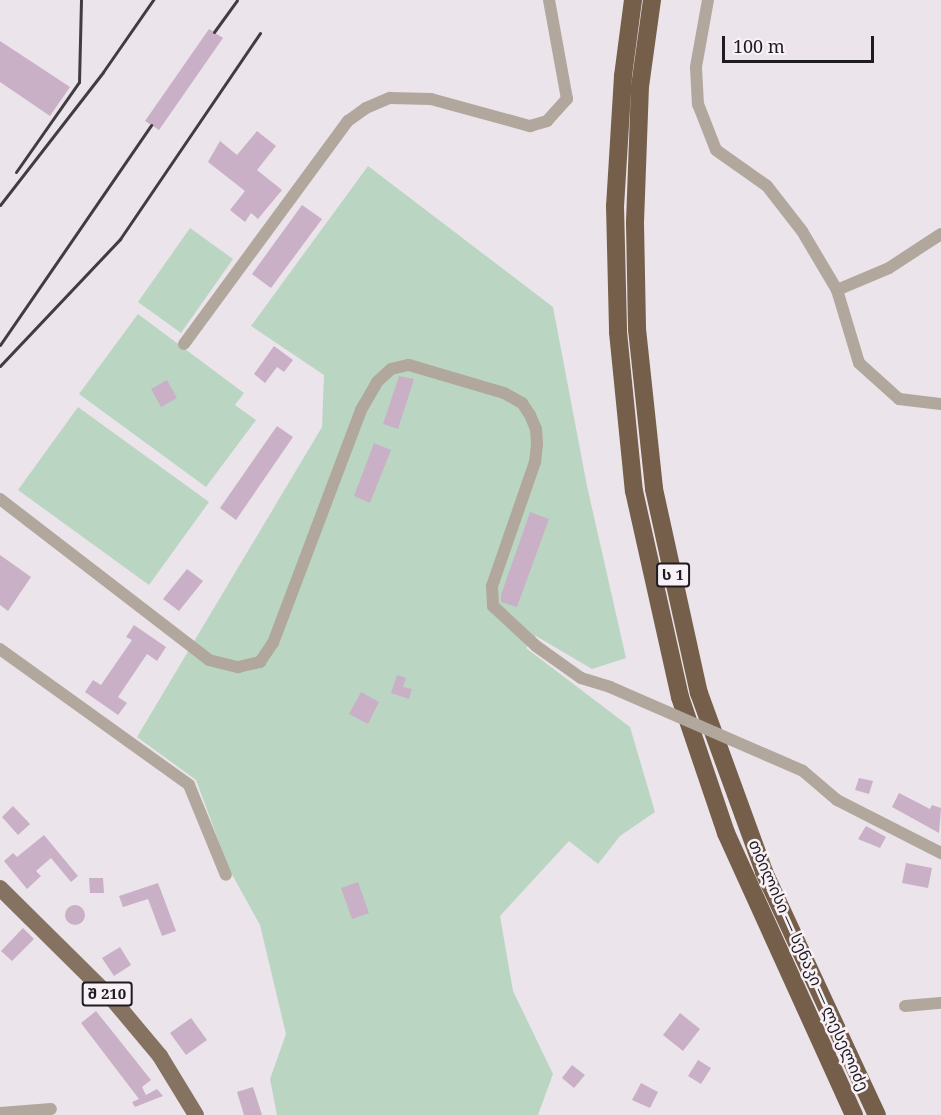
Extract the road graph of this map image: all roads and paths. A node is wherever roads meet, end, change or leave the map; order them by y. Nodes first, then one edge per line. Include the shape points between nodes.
1 (549, 0) edge
2 (633, 0) edge
3 (652, 0) edge
4 (708, 0) edge
5 (941, 234) edge
6 (837, 290) junction
7 (184, 344) dead end
8 (941, 404) edge
9 (0, 499) edge
10 (0, 649) edge
11 (941, 853) edge
12 (226, 875) dead end
13 (0, 888) edge
14 (941, 1003) edge
15 (905, 1006) dead end
16 (51, 1109) dead end
17 (0, 1113) edge
18 (196, 1115) edge
19 (854, 1115) edge
20 (876, 1115) edge

1 - 7 street via 567,99 546,121 530,126 431,99 390,98 366,108 348,121
2 - 19 highway, თბილისი — სენაკი — ლესელიძე / ს 1 via 623,76 615,206 619,355 634,491 680,697 726,833
3 - 20 highway, თბილისი — სენაკი — ლესელიძე / ს 1 via 640,86 635,223 637,329 654,489 699,693 764,872
4 - 6 street via 696,67 698,104 716,150 767,186 802,231
5 - 6 street via 889,268
6 - 8 street via 859,363 898,399
9 - 11 street, bridge via 209,660 238,666 260,662 273,643 361,410 377,382 391,369 409,365 504,393 522,403 530,415 537,444 535,462 492,586 493,606 536,646 581,678 803,771 837,800
10 - 12 street via 189,785
13 - 18 main road, შ 210 via 114,1001 160,1056
14 - 15 street
16 - 17 street

